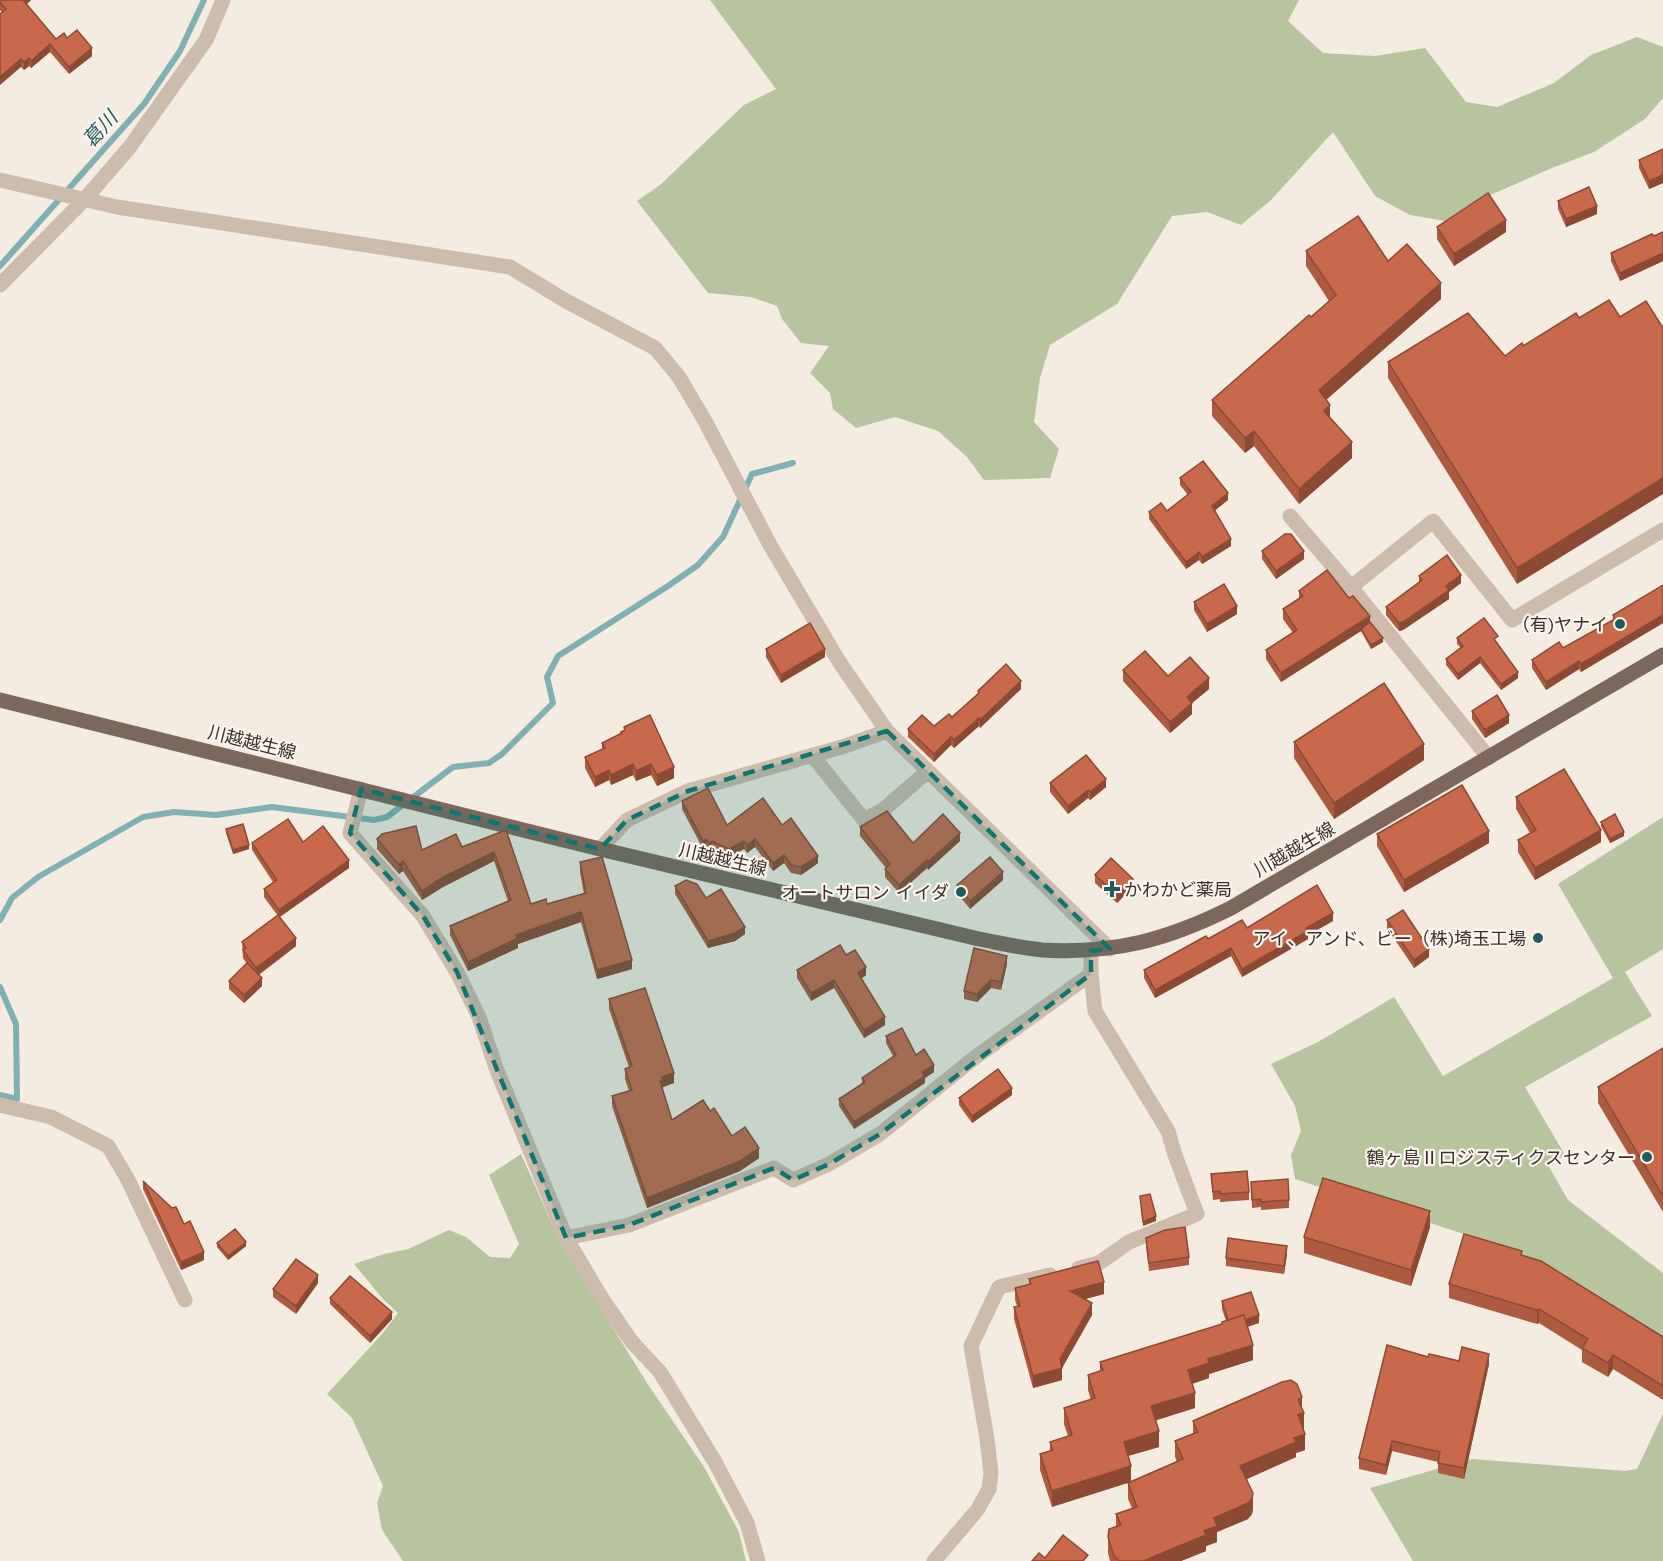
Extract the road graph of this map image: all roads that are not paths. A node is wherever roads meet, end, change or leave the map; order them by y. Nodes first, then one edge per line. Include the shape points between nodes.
1 (223, 0) edge
2 (0, 180) edge
3 (84, 200) junction
4 (0, 285) edge
5 (1290, 516) dead end
6 (1663, 530) edge
7 (1351, 587) junction
8 (1663, 655) edge
9 (0, 699) edge
10 (887, 731) junction
11 (812, 755) junction
12 (1489, 758) junction
13 (928, 771) junction
14 (361, 789) junction
15 (600, 849) junction
16 (1110, 949) junction
17 (1091, 951) junction
18 (1091, 974) junction
19 (0, 1105) edge
20 (566, 1238) junction
21 (185, 1300) dead end
22 (758, 1561) edge
23 (934, 1561) edge

1 - 3 street via 206,40 170,94
2 - 3 street
3 - 4 street
3 - 10 street via 510,267 655,348 685,386 770,545
5 - 7 street
6 - 7 street via 1512,620 1433,521
7 - 12 street
8 - 12 main road, 川越越生線
9 - 14 main road, 川越越生線
10 - 11 street
10 - 13 street
11 - 13 street via 864,820 883,810
11 - 15 street via 688,790 663,801 627,820
12 - 16 main road, 川越越生線 via 1232,908 1193,927
13 - 16 street
14 - 15 main road, 川越越生線
14 - 20 street via 350,833 423,916 457,972 479,1017
15 - 17 main road, 川越越生線 via 979,939 1040,950
16 - 17 main road, 川越越生線
17 - 18 street
18 - 20 street via 973,1059 880,1134 829,1164 793,1180 774,1168 629,1226
18 - 23 street via 1095,1011 1168,1131 1197,1214 1129,1242 1099,1263 999,1287 971,1346 992,1473 989,1489 978,1509
19 - 21 street via 51,1117 108,1146
20 - 22 street via 632,1342 660,1372 715,1462 747,1523

